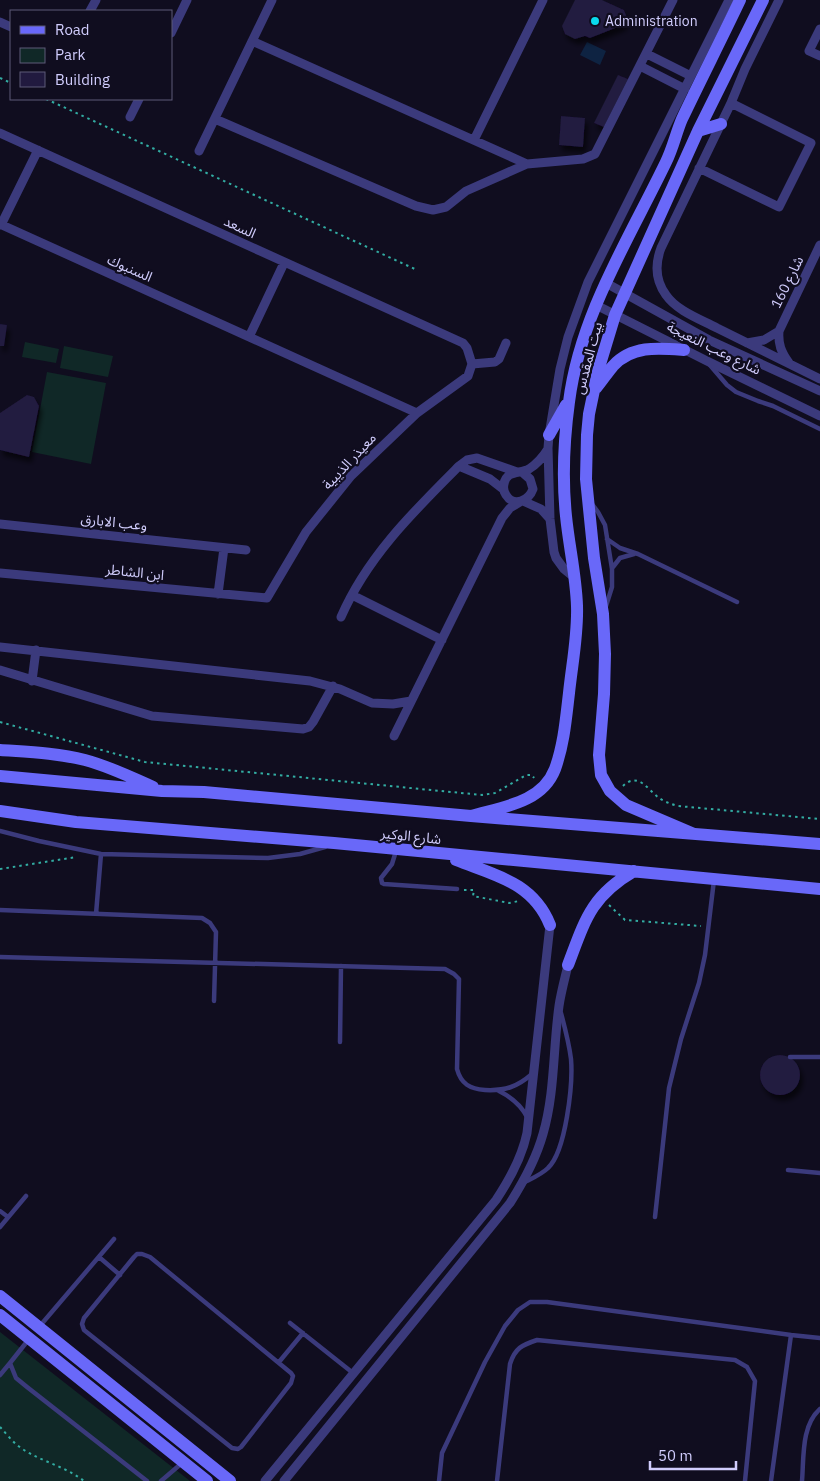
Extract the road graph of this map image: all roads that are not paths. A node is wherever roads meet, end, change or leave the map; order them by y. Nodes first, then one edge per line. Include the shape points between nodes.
1 (187, 0) edge
2 (272, 0) edge
3 (543, 0) edge
4 (673, 0) edge
5 (728, 0) edge
6 (740, 0) edge
7 (762, 0) edge
8 (779, 0) edge
9 (820, 30) edge
10 (172, 31) edge
11 (252, 41) junction
12 (647, 54) junction
13 (820, 56) edge
14 (640, 66) junction
15 (691, 76) junction
16 (685, 89) junction
17 (138, 100) edge
18 (731, 103) junction
19 (130, 117) dead end
20 (216, 119) junction
21 (721, 124) junction
22 (698, 131) junction
23 (0, 133) edge
24 (474, 140) junction
25 (38, 150) junction
26 (199, 151) dead end
27 (526, 164) junction
28 (699, 168) junction
29 (1, 224) edge
30 (820, 245) edge
31 (284, 262) junction
32 (606, 283) junction
33 (624, 292) junction
34 (596, 305) junction
35 (615, 316) junction
36 (779, 331) junction
37 (249, 337) junction
38 (506, 343) dead end
39 (747, 343) junction
40 (684, 350) junction
41 (707, 361) junction
42 (789, 363) junction
43 (472, 364) junction
44 (820, 379) edge
45 (820, 391) edge
46 (593, 392) junction
47 (569, 401) junction
48 (417, 413) junction
49 (820, 416) edge
50 (820, 429) edge
51 (549, 435) junction
52 (548, 448) junction
53 (459, 466) junction
54 (519, 472) junction
55 (504, 492) junction
56 (588, 500) junction
57 (522, 501) junction
58 (502, 518) junction
59 (550, 519) junction
60 (0, 524) edge
61 (607, 540) junction
62 (224, 548) junction
63 (246, 550) dead end
64 (638, 554) junction
65 (612, 569) junction
66 (0, 573) edge
67 (575, 578) junction
68 (218, 594) junction
69 (352, 595) junction
70 (267, 598) joint
71 (737, 602) dead end
72 (603, 614) junction
73 (341, 617) dead end
74 (442, 640) junction
75 (0, 648) edge
76 (36, 650) junction
77 (0, 670) edge
78 (32, 681) junction
79 (332, 686) junction
80 (412, 701) junction
81 (394, 736) dead end
82 (0, 750) edge
83 (0, 776) edge
84 (162, 791) junction
85 (0, 811) edge
86 (472, 816) junction
87 (0, 831) edge
88 (694, 834) junction
89 (334, 843) junction
90 (820, 844) edge
91 (396, 850) junction
92 (101, 854) junction
93 (442, 854) junction
94 (634, 871) junction
95 (714, 878) junction
96 (457, 889) road end
97 (820, 889) edge
98 (0, 910) edge
99 (96, 914) junction
100 (550, 924) joint
101 (0, 957) edge
102 (215, 962) junction
103 (568, 965) joint
104 (341, 966) junction
105 (214, 1000) dead end
106 (559, 1006) junction
107 (340, 1042) dead end
108 (790, 1057) dead end
109 (820, 1057) edge
110 (534, 1071) junction
111 (500, 1091) junction
112 (530, 1107) junction
113 (549, 1109) junction
114 (529, 1121) junction
115 (788, 1170) dead end
116 (820, 1173) edge
117 (523, 1182) junction
118 (26, 1196) dead end
119 (0, 1211) edge
120 (655, 1217) dead end
121 (8, 1218) junction
122 (0, 1227) edge
123 (114, 1239) dead end
124 (99, 1257) junction
125 (120, 1275) junction
126 (0, 1296) edge
127 (0, 1315) edge
128 (290, 1323) dead end
129 (38, 1328) junction
130 (303, 1333) junction
131 (791, 1335) junction
132 (820, 1338) edge
133 (29, 1339) junction
134 (280, 1362) junction
135 (10, 1363) junction
136 (353, 1373) junction
137 (0, 1375) edge
138 (820, 1409) edge
139 (183, 1462) junction
140 (147, 1481) edge
141 (161, 1481) edge
142 (207, 1481) edge
143 (230, 1481) edge
144 (265, 1481) edge
145 (284, 1481) edge
146 (439, 1481) edge
147 (497, 1481) edge
148 (745, 1481) edge
149 (771, 1481) edge
150 (802, 1481) edge

1 - 10 street
2 - 11 street
3 - 24 street
4 - 12 street
5 - 15 street, بيت المقدس
6 - 32 street, بيت المقدس
7 - 22 street, بيت المقدس
8 - 18 street
9 - 13 street via 809,51
11 - 20 street
11 - 24 street
12 - 14 street
12 - 15 street
14 - 16 street
14 - 27 street via 595,154 584,159
15 - 16 street, بيت المقدس
16 - 51 street, بيت المقدس via 588,282 568,337
17 - 19 street
18 - 21 street
18 - 28 street via 811,142 779,207
20 - 26 street
20 - 27 street via 416,206 433,210
21 - 22 street
21 - 28 street
22 - 33 street, بيت المقدس
23 - 25 street, السعد
24 - 27 street
25 - 29 street, السنبوك
25 - 31 street, السعد
28 - 39 street, شارع وعب النعيجة via 658,256 656,270 666,295 678,307
29 - 37 street, السنبوك
30 - 36 street, شارع 160
31 - 37 street
31 - 43 street, السعد via 463,343
32 - 33 street, شارع وعب النعيجة
32 - 34 street, بيت المقدس
33 - 35 street, بيت المقدس
33 - 45 street, شارع وعب النعيجة via 724,348
34 - 35 street, شارع وعب النعيجة
34 - 47 street, بيت المقدس via 579,352
35 - 40 street, شارع وعب النعيجة
35 - 46 street, بيت المقدس
36 - 39 street, شارع 160 via 764,340
36 - 42 street, شارع 160 via 780,348
37 - 48 street, السنبوك
38 - 43 street via 495,362
39 - 42 street, شارع وعب النعيجة
40 - 41 street, شارع وعب النعيجة
40 - 46 street via 653,348 630,354 613,366
41 - 49 street, شارع وعب النعيجة
41 - 50 lane via 736,392
42 - 44 street, شارع وعب النعيجة
43 - 48 street, معيذر الذيبية via 468,376
46 - 56 street, بيت المقدس via 586,457
47 - 51 street
47 - 67 street, بيت المقدس via 564,492
48 - 70 street, معيذر الذيبية via 351,476 326,506 306,532
51 - 52 street, بيت المقدس
52 - 54 street via 534,465
52 - 59 street, بيت المقدس
53 - 54 street via 466,460 477,458
53 - 55 street via 490,479
53 - 69 street via 393,534
54 - 55 street via 508,476
54 - 57 street via 530,478 533,489
55 - 57 street via 514,501
55 - 58 street
56 - 61 lane via 602,518
56 - 72 street, بيت المقدس
57 - 58 street
57 - 59 street via 541,509
58 - 74 street
59 - 67 street, بيت المقدس via 556,558
60 - 62 street, وعب الابارق
61 - 64 lane
61 - 65 lane
62 - 63 street, وعب الابارق
62 - 68 street
64 - 65 lane via 620,558
64 - 71 lane
65 - 72 lane via 610,597
66 - 68 street, ابن الشاطر
67 - 86 street, بيت المقدس via 577,608 564,740 554,771 543,788 526,800
68 - 70 street, ابن الشاطر
69 - 73 street
69 - 74 street
72 - 88 street, بيت المقدس via 605,674 599,755 604,780 614,796 626,805
74 - 80 street
75 - 76 street
76 - 78 street
76 - 79 street
77 - 78 street
78 - 79 street via 152,716 303,730 313,722
79 - 80 street via 372,703
80 - 81 street
82 - 84 street via 85,760 112,768
83 - 84 street, شارع الوكير
84 - 86 street, شارع الوكير
85 - 89 street, شارع الوكير via 76,822
86 - 88 street, شارع الوكير
87 - 92 lane
88 - 90 street, شارع الوكير
89 - 91 street, شارع الوكير
89 - 92 lane via 300,854 268,858
91 - 93 street, شارع الوكير
91 - 96 lane via 392,864 381,878 384,884
92 - 99 lane
93 - 94 street, شارع الوكير
93 - 100 street via 514,882 541,907
94 - 95 street, شارع الوكير
94 - 103 street via 618,880 600,897 583,925
95 - 97 street, شارع الوكير
95 - 120 lane via 700,982 672,1071
98 - 99 lane
99 - 102 lane via 202,918 216,932
100 - 110 street
101 - 102 lane
102 - 104 lane
102 - 105 lane
103 - 106 street
104 - 107 lane
104 - 111 lane via 445,969 454,974 459,979 458,1075 472,1089
106 - 113 street
106 - 117 lane via 571,1062 562,1142 548,1168
108 - 109 lane
110 - 111 lane via 521,1082
110 - 112 street
111 - 114 lane via 519,1105
112 - 113 street
112 - 114 street
113 - 117 street via 544,1134
114 - 136 street via 517,1163 496,1200
115 - 116 lane
117 - 145 street via 510,1203
118 - 121 lane
119 - 121 lane
121 - 122 lane
123 - 124 lane
124 - 125 lane
124 - 129 lane
125 - 134 lane via 134,1257 146,1255
125 - 134 lane via 84,1318 84,1330 232,1448 241,1447 291,1383 293,1376
126 - 129 street
127 - 133 street
128 - 130 lane
129 - 133 lane
129 - 143 street
130 - 134 lane
130 - 136 lane
131 - 132 lane
131 - 146 lane via 530,1302 518,1310 505,1326 484,1362 442,1453
131 - 149 lane
133 - 135 lane
133 - 139 street
135 - 137 lane
135 - 140 lane via 16,1378
136 - 144 street
138 - 150 lane via 806,1431
139 - 141 lane
139 - 142 street
147 - 148 lane via 510,1364 522,1345 537,1340 734,1360 747,1367 755,1381

